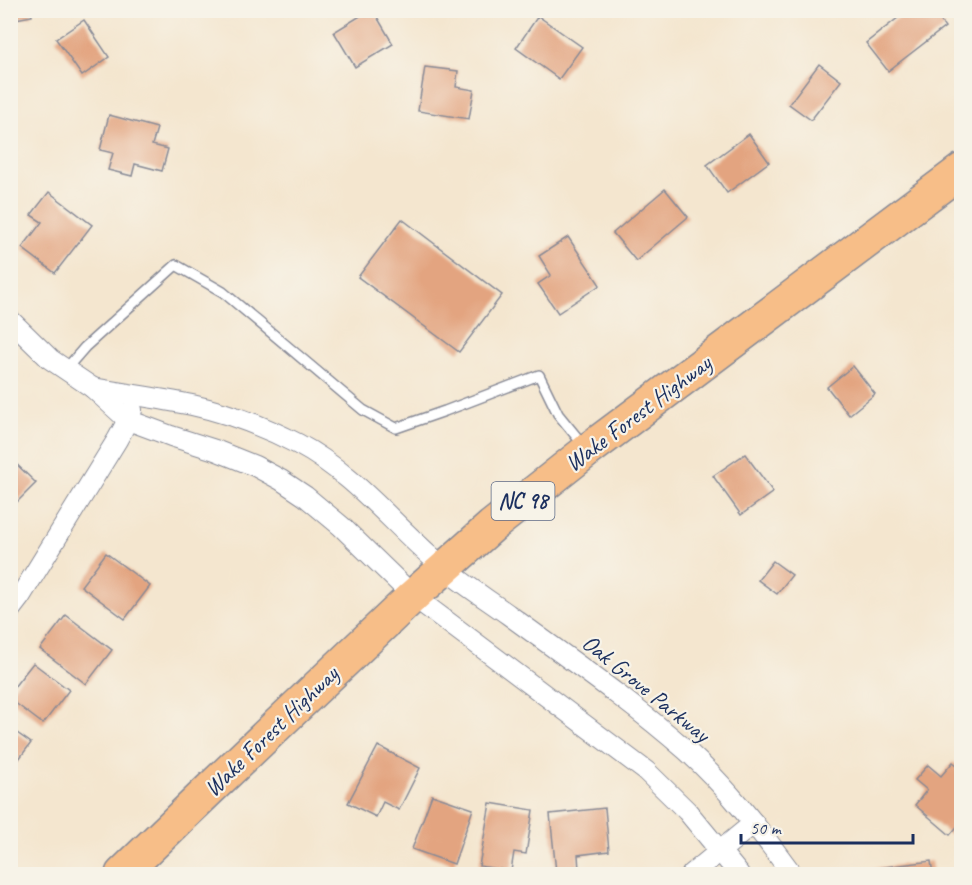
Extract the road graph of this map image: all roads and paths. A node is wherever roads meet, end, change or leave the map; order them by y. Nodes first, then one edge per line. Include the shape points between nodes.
1 (962, 170) edge
2 (10, 320) edge
3 (65, 370) junction
4 (93, 388) junction
5 (138, 396) junction
6 (128, 420) junction
7 (588, 450) junction
8 (443, 568) junction
9 (413, 596) junction
10 (10, 610) edge
11 (754, 823) junction
12 (720, 851) junction
13 (122, 874) edge
14 (692, 874) edge
15 (739, 874) edge
16 (792, 874) edge

1 - 7 highway, Wake Forest Highway / NC 98
2 - 3 street
3 - 4 street
3 - 7 lane via 176,265 223,292 363,410 396,428 540,375 558,414
4 - 5 street, Oak Grove Parkway
4 - 6 street
5 - 6 street
5 - 8 street, Oak Grove Parkway via 235,417 301,446 351,481
6 - 9 street via 215,450 281,480 342,526
6 - 10 street
7 - 8 highway, Wake Forest Highway / NC 98
8 - 9 highway, Wake Forest Highway / NC 98
8 - 11 street, Oak Grove Parkway via 659,728
9 - 12 street via 646,771
9 - 13 highway, Wake Forest Highway / NC 98
11 - 12 street
11 - 16 street, Oak Grove Parkway
12 - 14 street
12 - 15 street

